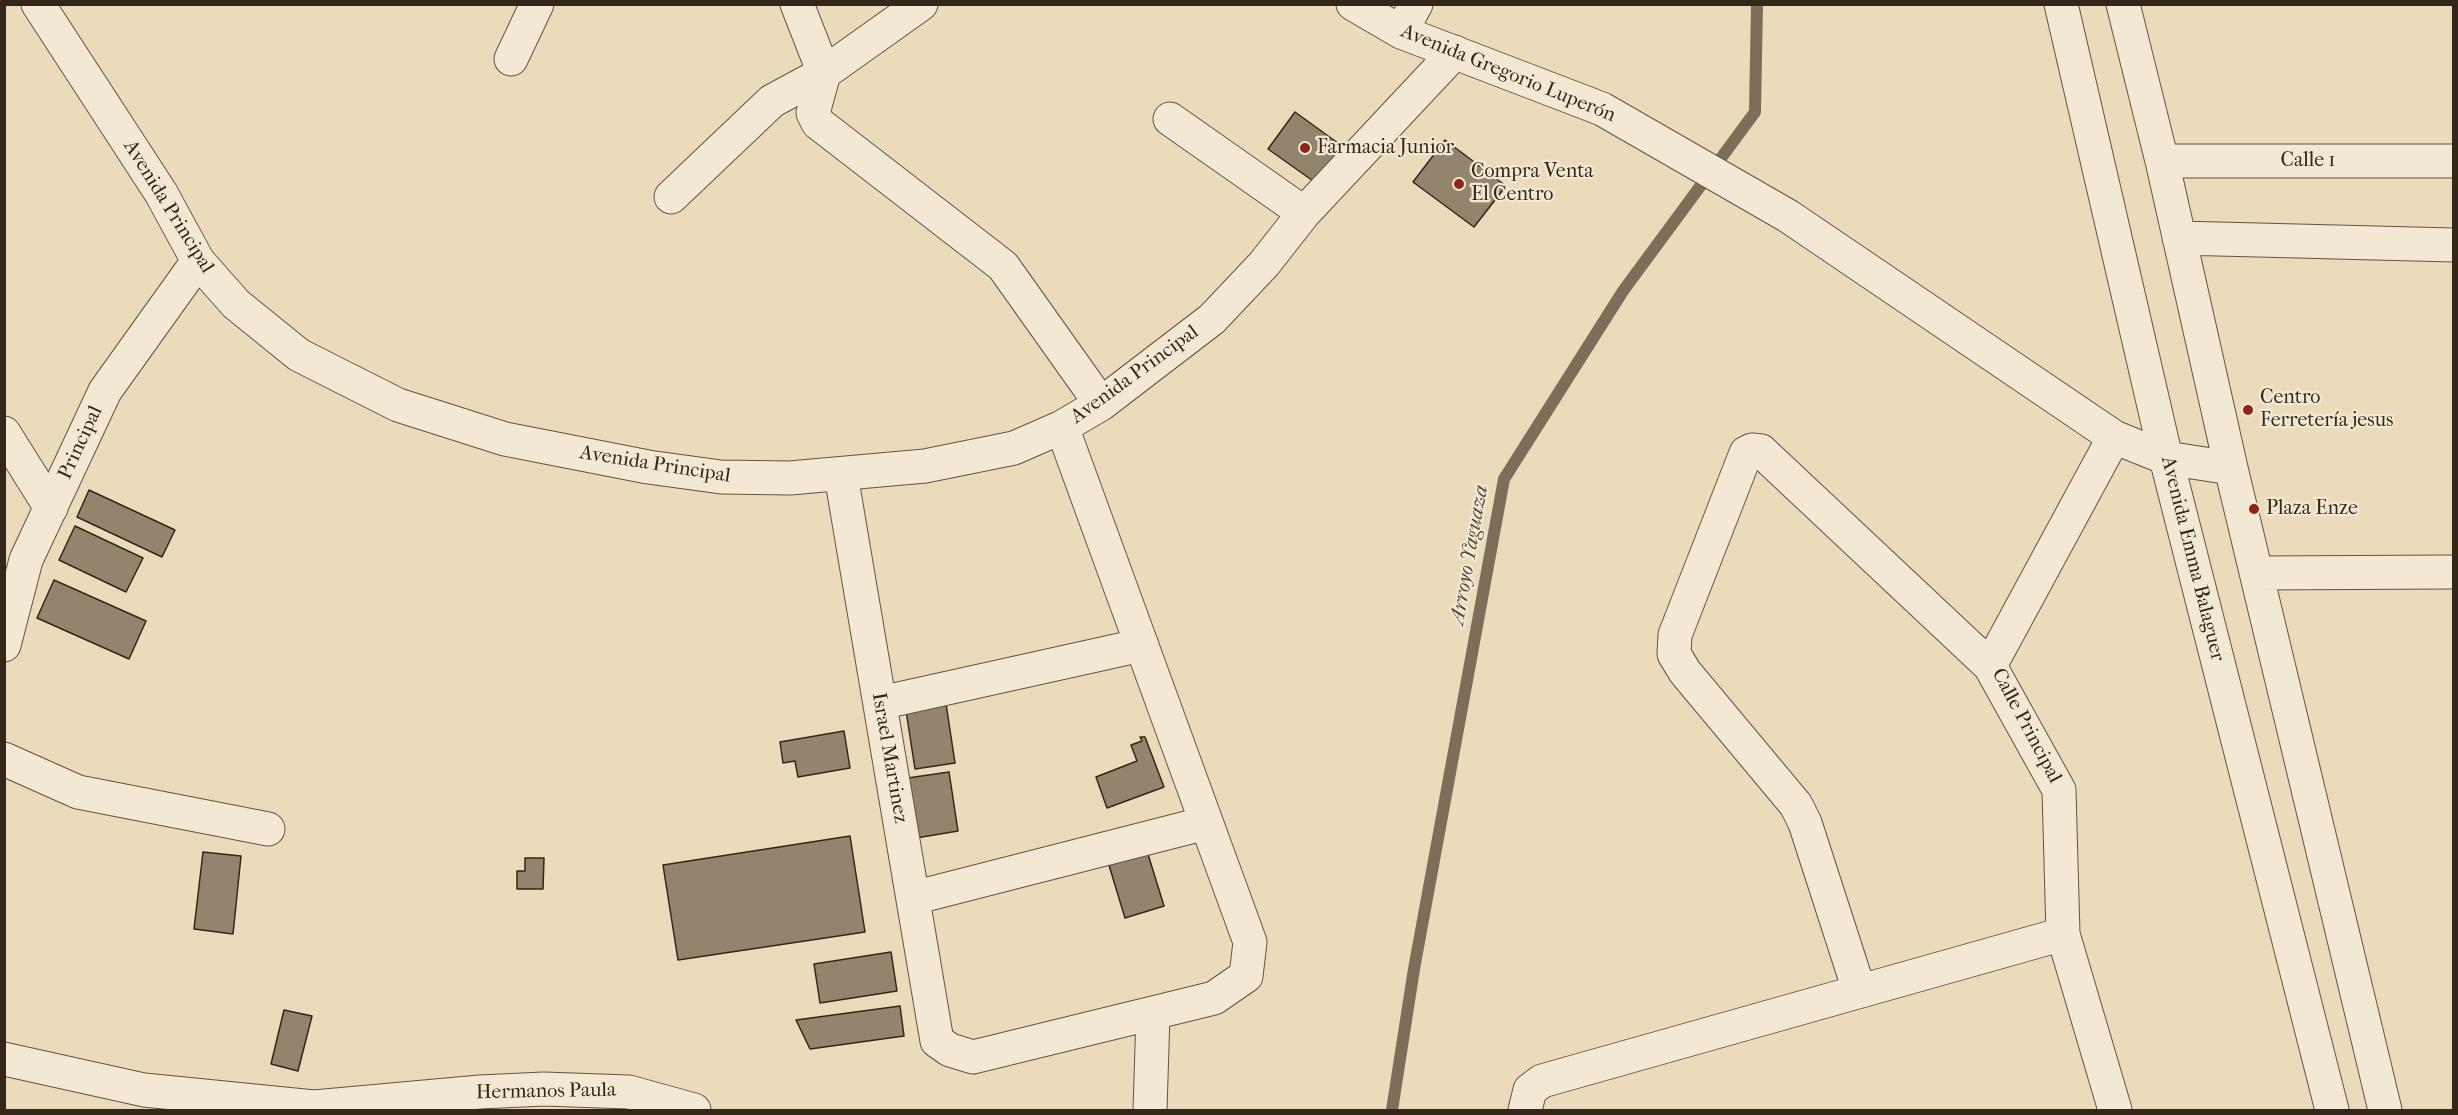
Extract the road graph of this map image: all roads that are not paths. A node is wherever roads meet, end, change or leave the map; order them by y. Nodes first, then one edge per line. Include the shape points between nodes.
1 (38, 4) edge
2 (537, 4) edge
3 (797, 4) edge
4 (921, 4) edge
5 (1353, 4) edge
6 (2061, 4) edge
7 (2123, 4) edge
8 (1408, 18) edge
9 (1455, 52) junction
10 (511, 59) dead end
11 (824, 73) junction
12 (1170, 119) dead end
13 (2162, 161) junction
14 (2454, 161) edge
15 (671, 197) dead end
16 (1304, 213) junction
17 (2179, 238) junction
18 (2454, 244) edge
19 (198, 261) junction
20 (1101, 404) junction
21 (1062, 428) junction
22 (4, 433) edge
23 (2114, 437) junction
24 (2166, 458) junction
25 (2232, 468) junction
26 (841, 475) junction
27 (51, 508) junction
28 (2454, 572) edge
29 (2256, 573) junction
30 (4, 645) edge
31 (1142, 645) junction
32 (1990, 666) junction
33 (880, 703) junction
34 (4, 759) edge
35 (1206, 823) junction
36 (268, 829) dead end
37 (913, 898) junction
38 (2063, 934) junction
39 (1859, 990) junction
40 (1153, 1015) junction
41 (4, 1059) edge
42 (141, 1100) edge
43 (370, 1107) edge
44 (694, 1110) edge
45 (1150, 1110) edge
46 (1525, 1110) edge
47 (2115, 1110) edge
48 (2332, 1110) edge
49 (2385, 1110) edge

1 - 19 street, Avenida Principal via 161,193
2 - 10 street
3 - 11 street
4 - 11 street
5 - 8 street, Avenida Gregorio Luperón
6 - 24 street, Avenida Emma Balaguer
7 - 13 street
8 - 9 street, Avenida Gregorio Luperón
9 - 16 street, Avenida Principal
9 - 23 street, Avenida Gregorio Luperón via 1602,109 1788,216
11 - 15 street via 772,101
11 - 20 street via 813,113 818,123 1003,266
12 - 16 street
13 - 14 street, Calle 1
13 - 17 street
16 - 20 street, Avenida Principal via 1264,264 1212,319
17 - 18 street
17 - 25 street
19 - 26 street, Avenida Principal via 236,304 299,355 409,408 505,440 721,477
19 - 27 street, Principal via 105,391
20 - 21 street, Avenida Principal
21 - 26 street, Avenida Principal via 1014,448 925,466
21 - 31 street
22 - 27 street
23 - 24 street, Avenida Gregorio Luperón
23 - 32 street, Calle Principal
24 - 25 street, Avenida Gregorio Luperón
24 - 48 street, Avenida Emma Balaguer
25 - 29 street
26 - 33 street, Israel Martinez
27 - 30 street, Principal via 26,560
28 - 29 street
29 - 49 street
31 - 33 street
31 - 35 street
32 - 38 street, Calle Principal via 2059,790
32 - 39 street via 1761,451 1746,453 1675,635 1674,654 1796,805
33 - 37 street, Israel Martinez
34 - 36 street via 78,792
35 - 37 street
35 - 40 street via 1250,942 1246,976 1214,998
37 - 40 street, Israel Martinez via 937,1041 950,1050 973,1057
38 - 39 street
38 - 47 street, Calle Principal
39 - 46 street via 1542,1081 1530,1090
40 - 45 street
41 - 42 street, Hermanos Paula
42 - 43 street, Hermanos Paula
43 - 44 street, Hermanos Paula via 480,1092 544,1089 629,1092

